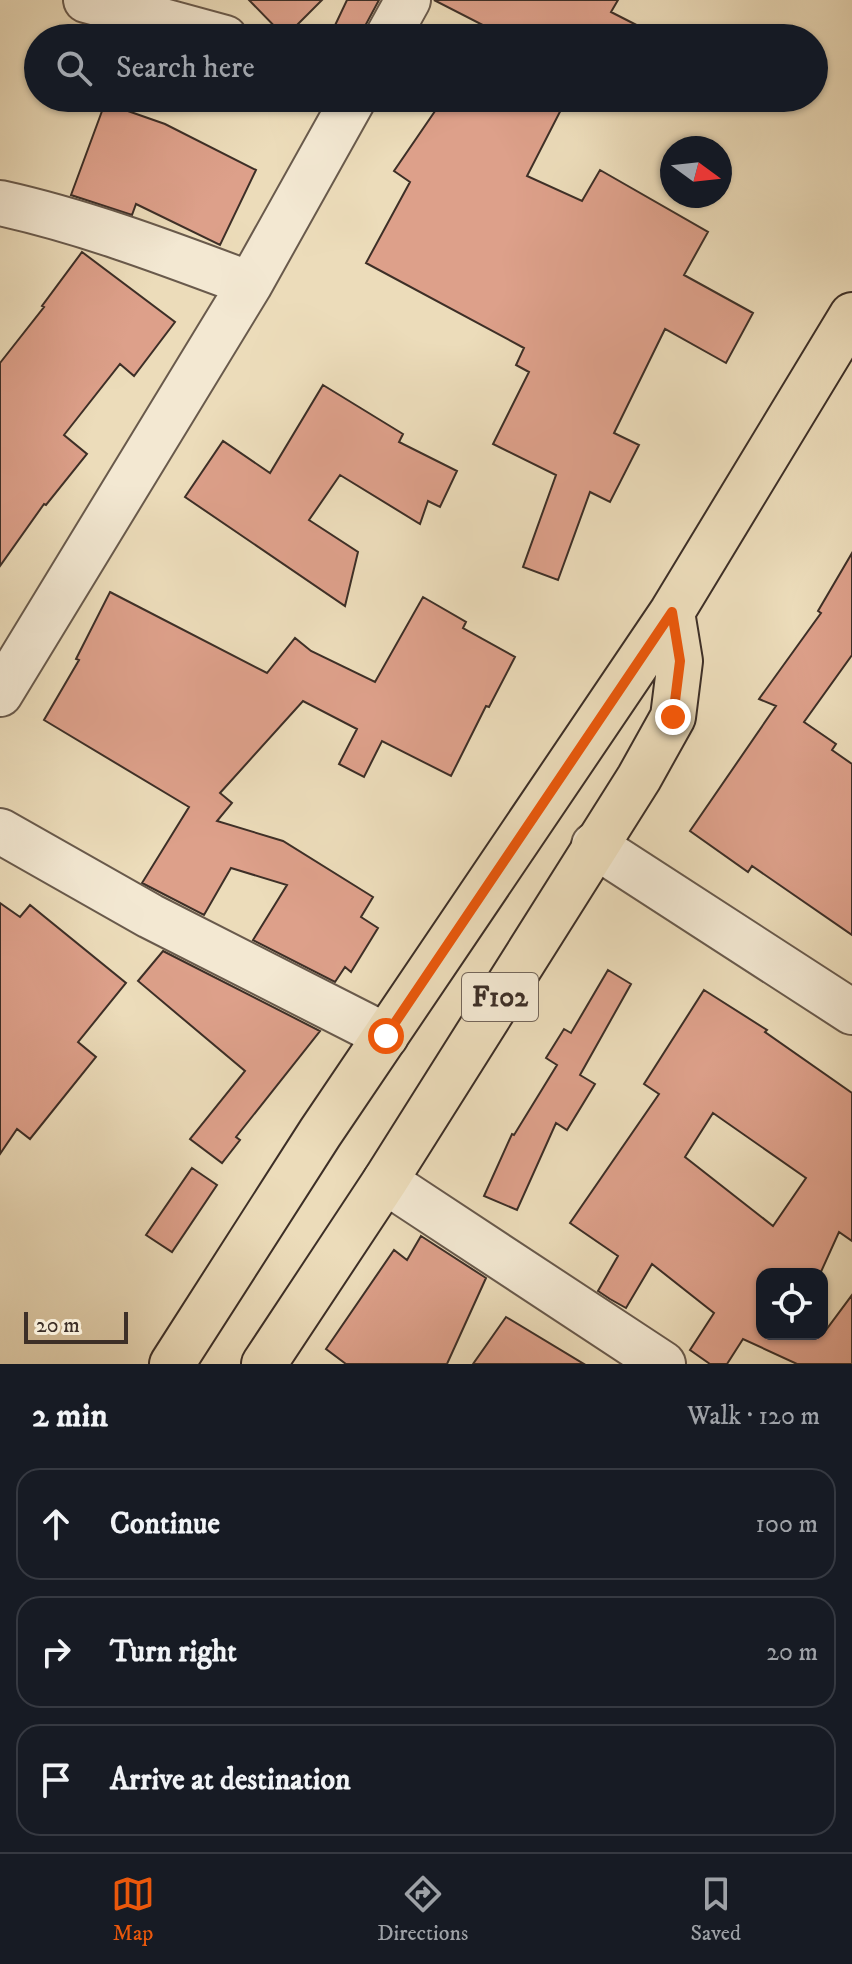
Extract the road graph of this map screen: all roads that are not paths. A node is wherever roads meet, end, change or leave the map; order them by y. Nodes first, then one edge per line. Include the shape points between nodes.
1 (86, 0) edge
2 (408, 0) edge
3 (174, 24) edge
4 (395, 24) edge
5 (346, 112) edge
6 (0, 203) edge
7 (250, 284) junction
8 (848, 331) edge
9 (672, 612) junction
10 (0, 694) edge
11 (0, 831) edge
12 (594, 845) junction
13 (852, 1012) edge
14 (386, 1036) junction
15 (385, 1181) junction
16 (172, 1364) edge
17 (264, 1364) edge
18 (663, 1364) edge

1 - 3 street
2 - 4 street
5 - 7 street
6 - 7 street via 56,215
7 - 10 street
8 - 9 main road, F102
9 - 12 main road, F102 via 680,661 673,717
9 - 14 main road, F102
11 - 14 street via 150,916
12 - 13 street
12 - 15 main road, F102
14 - 16 main road, F102
15 - 17 main road, F102
15 - 18 street

